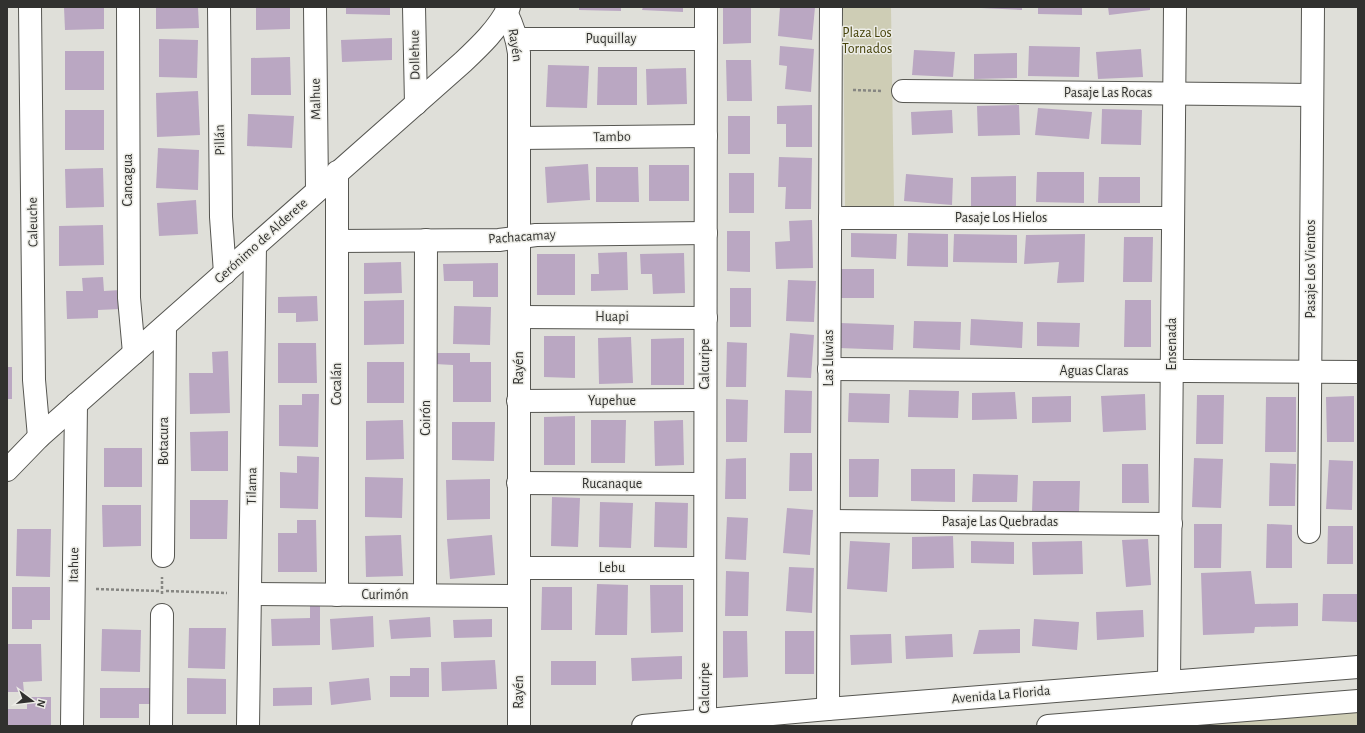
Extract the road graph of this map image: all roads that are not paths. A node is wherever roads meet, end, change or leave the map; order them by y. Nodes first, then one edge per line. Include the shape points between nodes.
1 (30, 7) edge
2 (128, 7) edge
3 (219, 7) edge
4 (315, 7) edge
5 (414, 7) edge
6 (706, 7) edge
7 (831, 7) edge
8 (1175, 7) edge
9 (1313, 7) edge
10 (508, 10) edge
11 (517, 39) junction
12 (706, 39) junction
13 (903, 91) road end
14 (1174, 93) junction
15 (1312, 95) junction
16 (416, 104) junction
17 (706, 136) junction
18 (519, 138) junction
19 (337, 172) junction
20 (317, 190) junction
21 (830, 218) junction
22 (1173, 218) junction
23 (706, 233) junction
24 (519, 237) junction
25 (426, 240) junction
26 (337, 241) junction
27 (254, 246) junction
28 (225, 272) junction
29 (519, 317) junction
30 (706, 318) junction
31 (165, 326) junction
32 (134, 353) junction
33 (829, 369) junction
34 (1172, 371) junction
35 (1310, 372) junction
36 (1358, 372) edge
37 (705, 400) junction
38 (518, 401) junction
39 (76, 404) junction
40 (39, 437) junction
41 (7, 470) edge
42 (518, 483) junction
43 (705, 484) junction
44 (829, 521) junction
45 (1171, 524) junction
46 (1309, 532) dead end
47 (163, 556) road end
48 (519, 568) junction
49 (705, 568) junction
50 (250, 594) junction
51 (337, 595) junction
52 (425, 595) junction
53 (519, 596) junction
54 (162, 615) road end
55 (1358, 667) edge
56 (1169, 682) junction
57 (1358, 701) edge
58 (828, 709) junction
59 (705, 721) junction
60 (72, 726) edge
61 (161, 726) edge
62 (248, 726) edge
63 (519, 726) edge
64 (643, 726) edge
65 (1048, 726) edge

1 - 40 street, Caleuche via 34,380
2 - 32 street, Cancagua via 129,298
3 - 28 street, Pillán via 221,217
4 - 20 street, Malhue
5 - 16 street, Dollehue
6 - 12 street, Calcuripe
7 - 21 street, Las Lluvias
8 - 14 street, Ensenada
9 - 15 street, Pasaje Los Vientos
10 - 11 street, Rayén
10 - 16 street, Gerónimo de Alderete via 479,47
11 - 12 street, Puquillay
11 - 18 street, Rayén
12 - 17 street, Calcuripe
13 - 14 street, Pasaje Las Rocas
14 - 15 street, Pasaje Las Rocas
14 - 22 street, Ensenada
15 - 35 street, Pasaje Los Vientos
16 - 19 street, Gerónimo de Alderete
17 - 18 street, Tambo
17 - 23 street, Calcuripe
18 - 24 street, Rayén
19 - 20 street, Gerónimo de Alderete
19 - 26 street, Cocalán
20 - 27 street, Gerónimo de Alderete
21 - 22 street, Pasaje Los Hielos
21 - 33 street, Las Lluvias
22 - 34 street, Ensenada
23 - 24 street, Pachacamay
23 - 30 street, Calcuripe
24 - 25 street, Pachacamay via 499,240
24 - 29 street, Rayén
25 - 26 street, Pachacamay
25 - 52 street, Coirón
26 - 51 street, Cocalán
27 - 28 street, Gerónimo de Alderete
27 - 50 street, Tilama
28 - 31 street, Gerónimo de Alderete
29 - 30 street, Huapi
29 - 38 street, Rayén
30 - 37 street, Calcuripe
31 - 32 street, Gerónimo de Alderete
31 - 47 street, Botacura
32 - 39 street, Gerónimo de Alderete
33 - 34 street, Aguas Claras
33 - 44 street, Las Lluvias
34 - 35 street, Aguas Claras
34 - 45 street, Ensenada
35 - 36 street, Aguas Claras
35 - 46 street, Pasaje Los Vientos
37 - 38 street, Yupehue
37 - 43 street, Calcuripe
38 - 42 street, Rayén
39 - 40 street, Gerónimo de Alderete
39 - 60 street, Itahue
40 - 41 street, Gerónimo de Alderete
42 - 43 street, Rucanaque
42 - 48 street, Rayén
43 - 49 street, Calcuripe
44 - 45 street, Pasaje Las Quebradas
44 - 58 street, Las Lluvias
45 - 56 street, Ensenada
48 - 49 street, Lebu
48 - 53 street, Rayén
49 - 59 street, Calcuripe
50 - 51 street, Curimón
50 - 62 street, Tilama
51 - 52 street, Curimón
52 - 53 street, Curimón
53 - 63 street, Rayén
54 - 61 street
55 - 56 street, Avenida La Florida
56 - 58 street, Avenida La Florida
57 - 65 street
58 - 59 street, Avenida La Florida
59 - 64 street, Avenida La Florida

